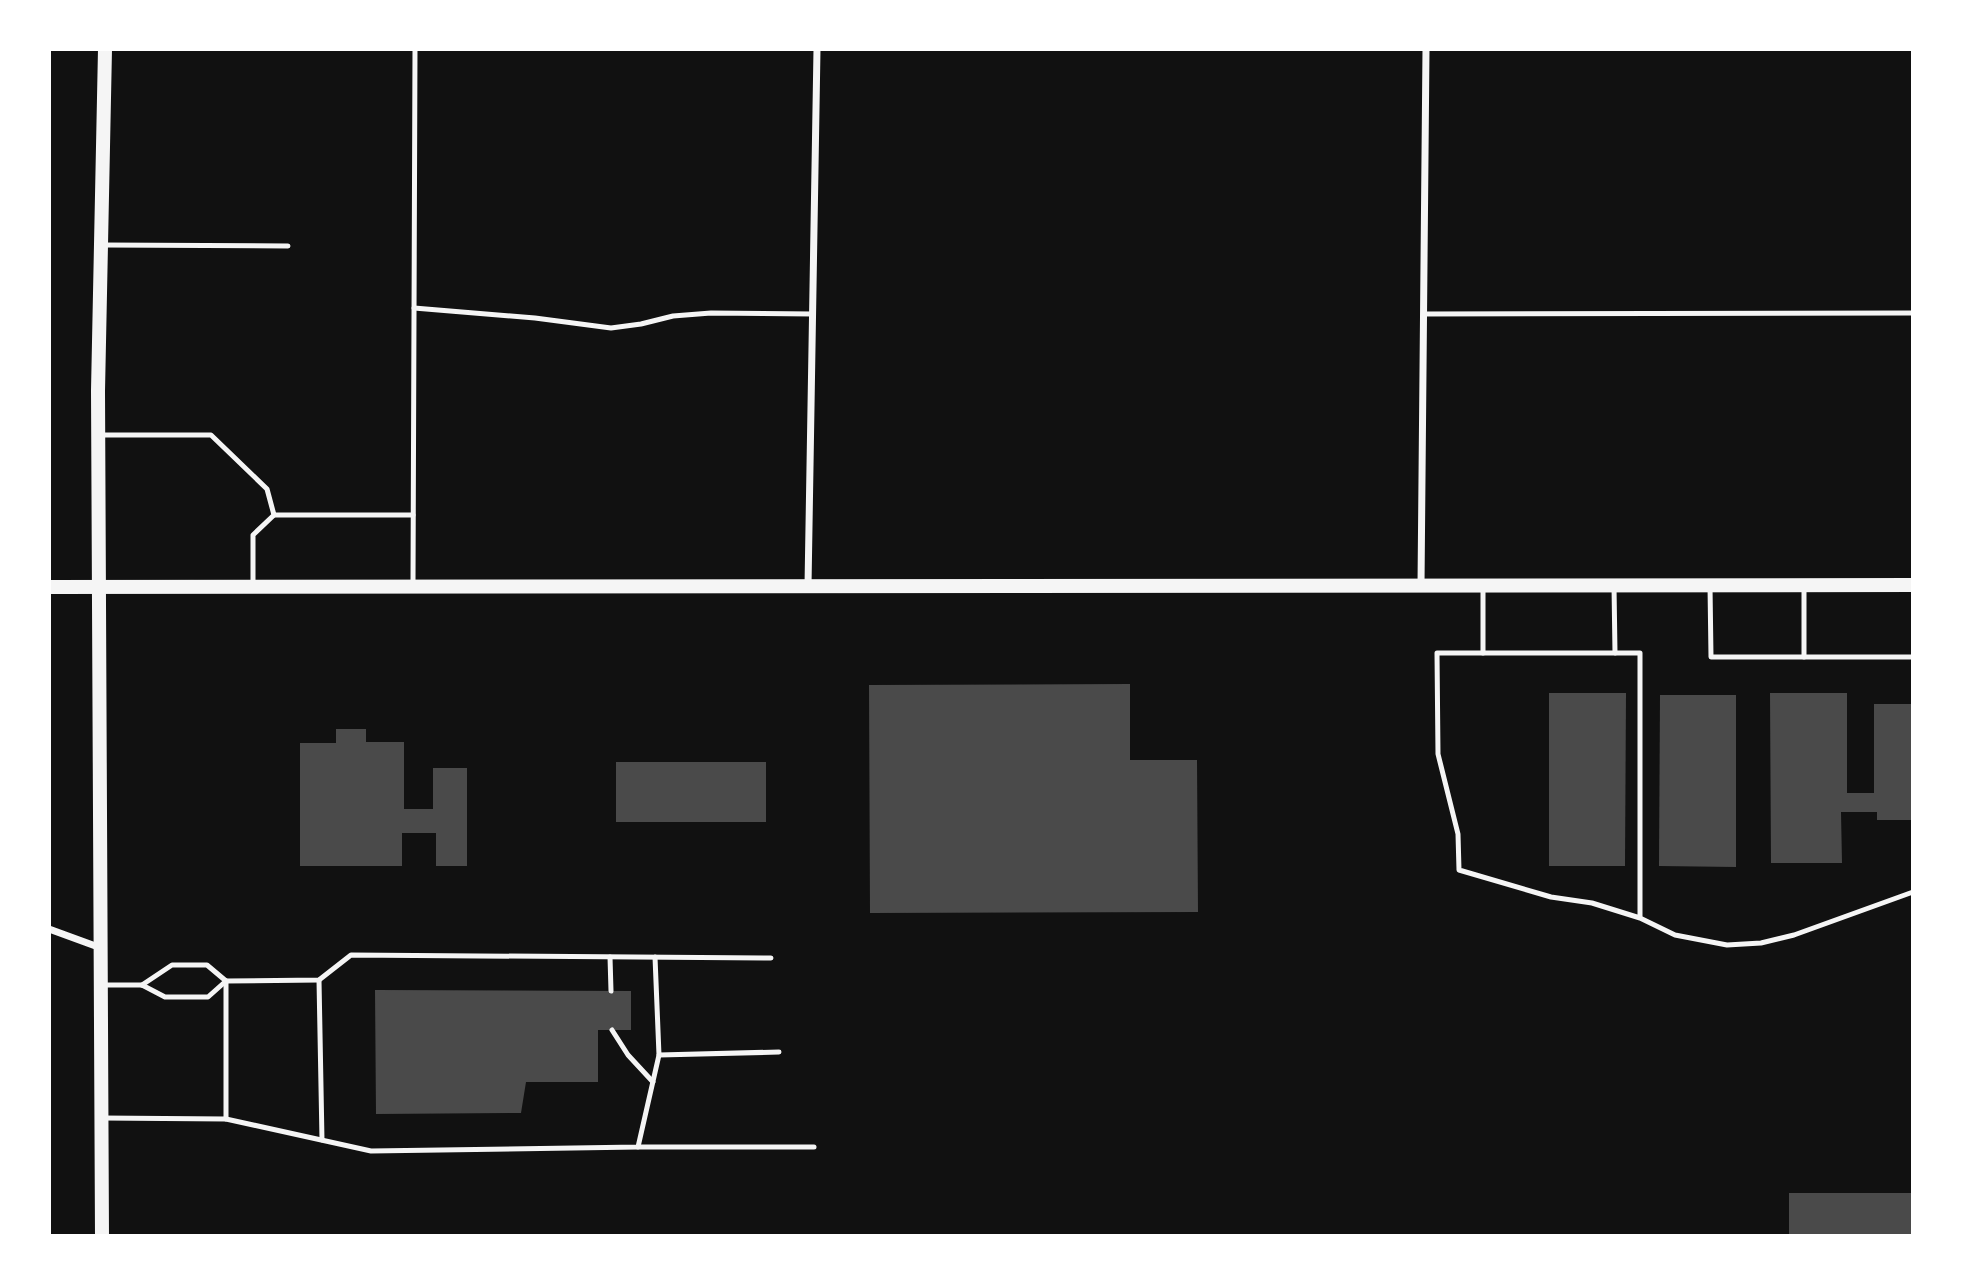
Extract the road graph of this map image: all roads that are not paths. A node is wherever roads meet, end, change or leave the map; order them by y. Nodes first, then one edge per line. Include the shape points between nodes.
1 (105, 49) edge
2 (415, 49) edge
3 (817, 49) edge
4 (1426, 49) edge
5 (101, 245) junction
6 (288, 246) dead end
7 (414, 308) junction
8 (1913, 313) edge
9 (813, 314) junction
10 (1424, 314) junction
11 (98, 435) junction
12 (274, 514) junction
13 (413, 515) junction
14 (1421, 584) junction
15 (1483, 584) junction
16 (1614, 584) junction
17 (1710, 585) junction
18 (1804, 585) junction
19 (1913, 585) edge
20 (413, 586) junction
21 (808, 586) junction
22 (49, 587) edge
23 (98, 587) junction
24 (253, 587) junction
25 (1483, 653) junction
26 (1615, 653) junction
27 (1804, 657) junction
28 (1913, 657) edge
29 (1913, 892) edge
30 (1640, 918) junction
31 (49, 929) edge
32 (102, 949) junction
33 (610, 957) junction
34 (655, 957) junction
35 (771, 958) dead end
36 (318, 980) junction
37 (226, 981) junction
38 (100, 985) junction
39 (142, 985) junction
40 (611, 991) dead end
41 (612, 1030) dead end
42 (779, 1052) dead end
43 (659, 1055) junction
44 (653, 1082) junction
45 (102, 1118) junction
46 (226, 1119) junction
47 (322, 1140) junction
48 (638, 1147) junction
49 (814, 1147) dead end
50 (102, 1236) edge

1 - 5 main road
2 - 7 lane
3 - 9 street
4 - 10 street
5 - 6 lane
5 - 11 main road
7 - 9 lane via 611,328 711,313
7 - 13 lane
8 - 10 lane
9 - 21 street
10 - 14 street
11 - 12 lane via 211,435 267,489
11 - 23 main road
12 - 13 lane
12 - 24 lane via 253,535
13 - 20 lane
14 - 15 main road
14 - 21 main road
15 - 16 main road
15 - 25 lane
16 - 17 main road
16 - 26 lane
17 - 18 main road
17 - 27 lane via 1711,657
18 - 19 main road
18 - 27 lane
20 - 21 main road
20 - 24 main road
22 - 23 main road
23 - 24 main road
23 - 32 main road
25 - 26 lane
25 - 30 lane via 1437,653 1438,754 1458,834 1459,870
26 - 30 lane via 1640,653
27 - 28 lane
29 - 30 lane via 1761,943 1727,945 1675,935
31 - 32 street
32 - 38 main road
33 - 34 lane
33 - 36 lane via 351,955
33 - 40 lane
34 - 35 lane
34 - 43 lane
36 - 37 lane
36 - 47 lane
37 - 39 lane via 208,997 165,997
37 - 39 lane via 207,965 172,965
37 - 46 lane
38 - 39 lane
38 - 45 main road
41 - 44 lane
42 - 43 lane
43 - 44 lane
44 - 48 lane
45 - 46 lane
45 - 50 main road
46 - 47 lane
47 - 48 lane via 371,1151
48 - 49 lane

